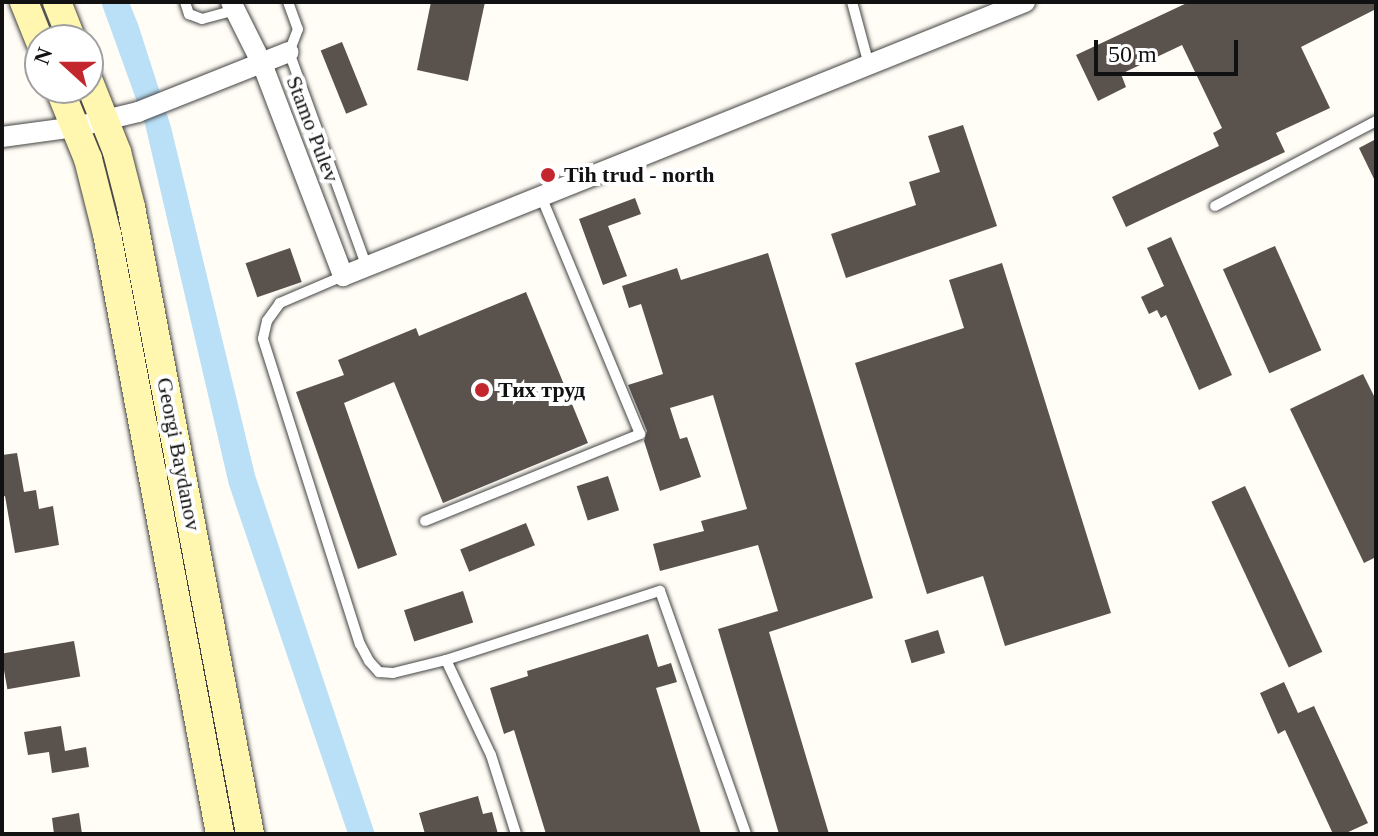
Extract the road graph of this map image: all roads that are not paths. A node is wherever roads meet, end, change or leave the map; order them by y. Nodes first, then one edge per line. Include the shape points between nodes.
1 (24, 2) edge
2 (57, 2) edge
3 (185, 2) edge
4 (288, 2) edge
5 (852, 2) edge
6 (1025, 2) edge
7 (233, 6) edge
8 (33, 24) edge
9 (66, 24) edge
10 (289, 52) junction
11 (263, 66) junction
12 (870, 67) junction
13 (66, 104) edge
14 (99, 104) edge
15 (106, 121) junction
16 (1376, 121) edge
17 (76, 127) junction
18 (2, 137) edge
19 (542, 198) junction
20 (1215, 206) dead end
21 (367, 268) junction
22 (343, 276) junction
23 (425, 521) dead end
24 (446, 660) junction
25 (220, 834) edge
26 (250, 834) edge
27 (516, 834) edge
28 (746, 834) edge

1 - 8 main road
2 - 9 main road
3 - 7 lane via 189,14 202,19
4 - 10 lane via 298,29
5 - 12 lane
6 - 12 street
7 - 11 street, Stamo Pulev
10 - 11 street
10 - 21 lane
11 - 15 street
11 - 22 street, Stamo Pulev
12 - 19 street
13 - 17 main road, Georgi Baydanov
14 - 15 main road, Georgi Baydanov
15 - 17 street
15 - 26 main road, Georgi Baydanov via 131,207
16 - 20 lane
17 - 18 street
17 - 25 main road, Georgi Baydanov via 107,234
19 - 21 street
19 - 23 lane via 640,434
21 - 22 street
22 - 24 lane via 280,303 267,321 263,339 369,661 379,672 393,673
24 - 27 lane via 491,755
24 - 28 lane via 660,591

